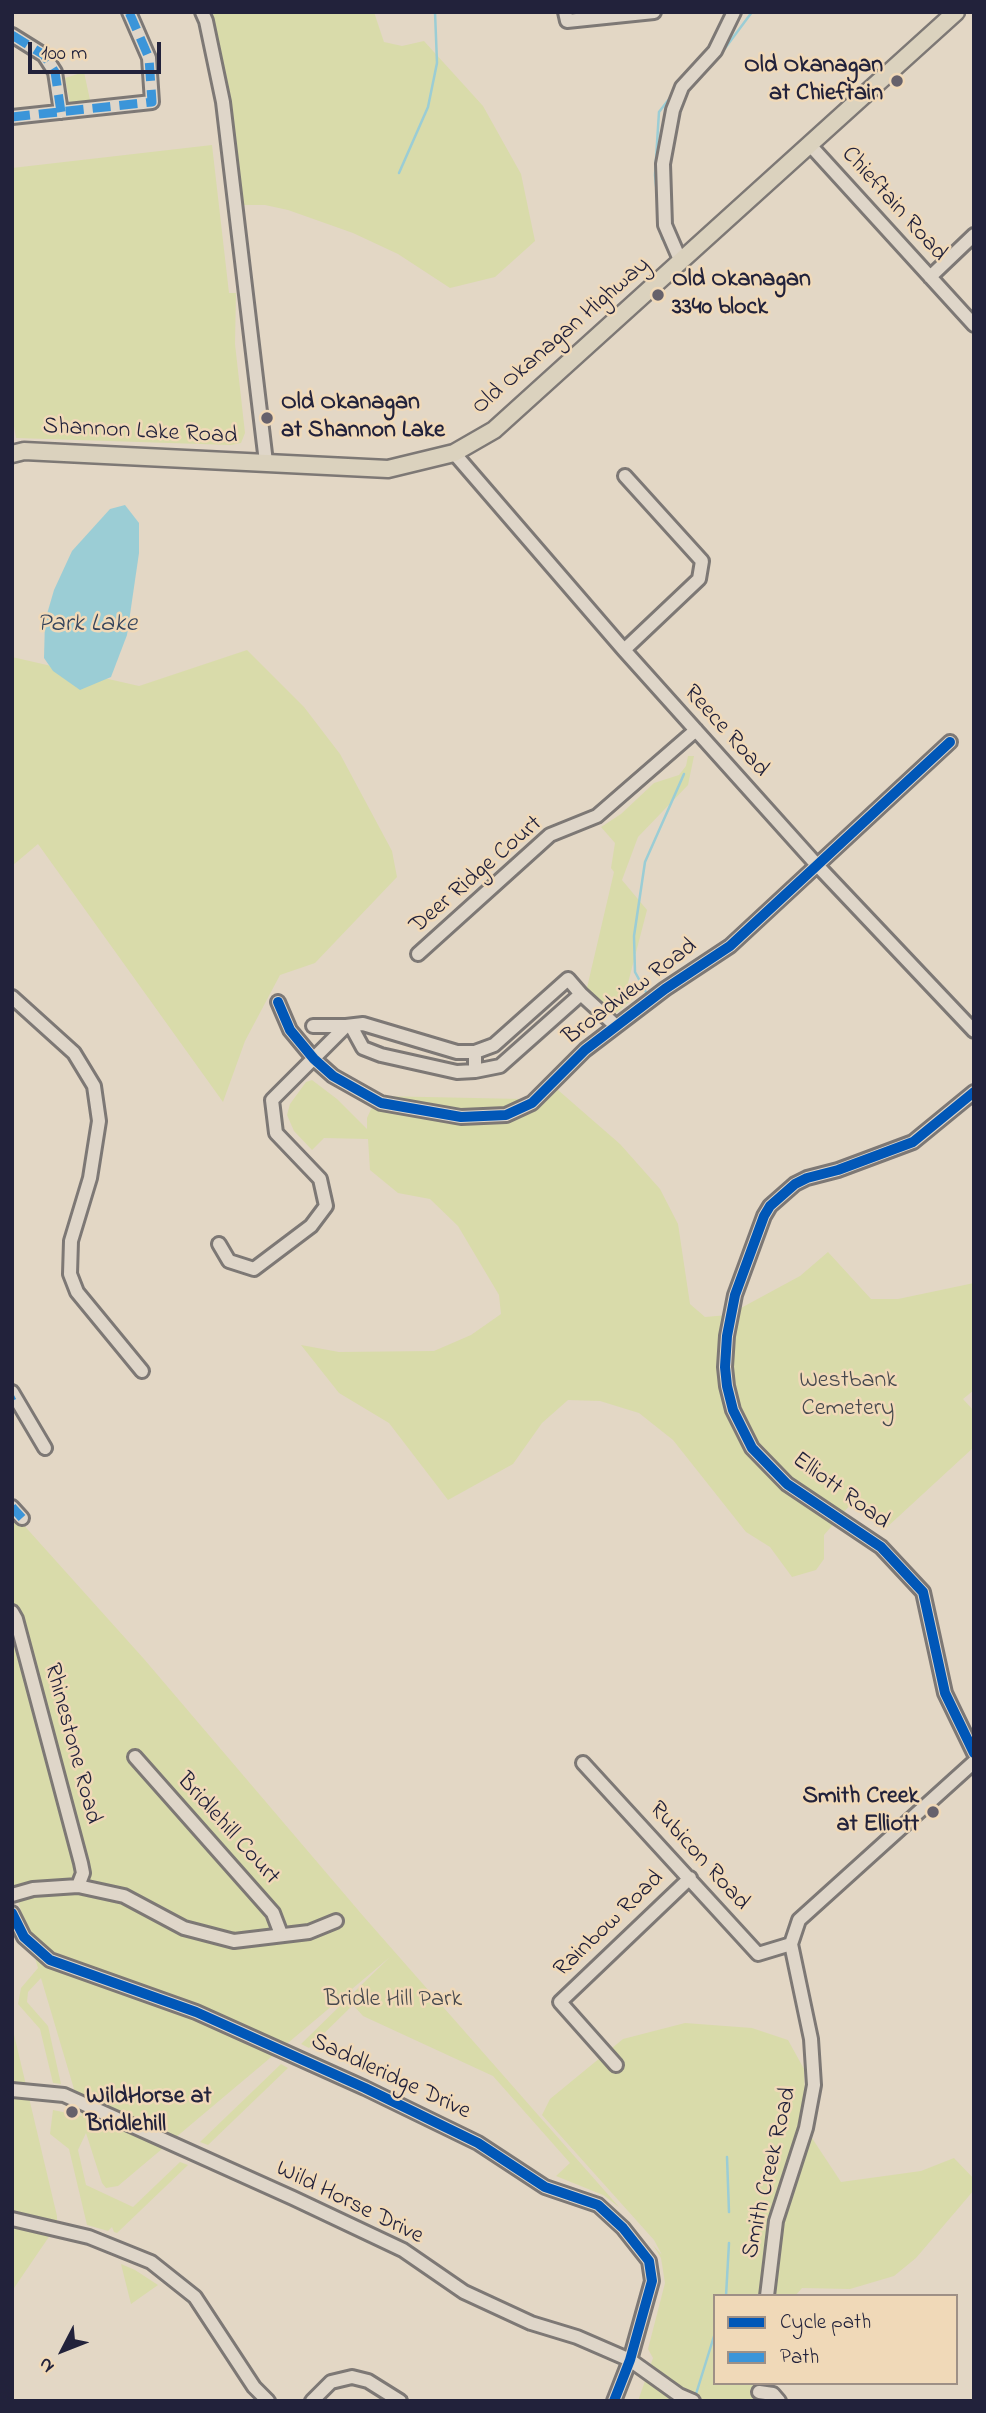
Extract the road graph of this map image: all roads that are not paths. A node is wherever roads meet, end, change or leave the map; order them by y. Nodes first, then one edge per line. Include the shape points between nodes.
1 (129, 12) edge
2 (202, 12) edge
3 (565, 12) edge
4 (654, 12) edge
5 (733, 12) edge
6 (956, 12) edge
7 (12, 35) edge
8 (61, 112) junction
9 (12, 117) edge
10 (810, 145) junction
11 (974, 235) edge
12 (681, 262) junction
13 (930, 278) junction
14 (974, 325) edge
15 (454, 453) junction
16 (12, 454) edge
17 (266, 462) junction
18 (625, 476) dead end
19 (624, 650) junction
20 (696, 730) junction
21 (950, 742) dead end
22 (816, 864) junction
23 (418, 954) dead end
24 (581, 995) junction
25 (12, 997) edge
26 (278, 1002) dead end
27 (313, 1026) dead end
28 (348, 1026) junction
29 (616, 1026) junction
30 (974, 1031) edge
31 (475, 1052) junction
32 (314, 1059) junction
33 (475, 1071) junction
34 (974, 1092) edge
35 (219, 1244) dead end
36 (142, 1371) dead end
37 (13, 1394) edge
38 (46, 1448) dead end
39 (12, 1507) edge
40 (22, 1518) dead end
41 (12, 1612) edge
42 (974, 1753) edge
43 (135, 1757) dead end
44 (974, 1762) edge
45 (583, 1763) dead end
46 (690, 1878) junction
47 (78, 1886) junction
48 (12, 1895) edge
49 (12, 1913) edge
50 (335, 1921) dead end
51 (281, 1934) junction
52 (791, 1944) junction
53 (616, 2066) dead end
54 (12, 2090) edge
55 (18, 2221) edge
56 (12, 2234) edge
57 (767, 2294) edge
58 (631, 2360) junction
59 (759, 2392) edge
60 (268, 2401) edge
61 (312, 2401) edge
62 (400, 2401) edge
63 (614, 2401) edge
64 (693, 2401) edge
65 (779, 2401) edge

1 - 8 street via 149,58 152,102
2 - 17 street via 223,102
3 - 4 street via 567,21
5 - 12 street via 715,51 682,87 673,110 663,164 665,225
6 - 10 main road, Old Okanagan Highway
7 - 8 street via 44,55 55,72
8 - 9 street
10 - 12 main road, Old Okanagan Highway
10 - 13 street, Chieftain Road
11 - 13 street
12 - 15 main road, Old Okanagan Highway via 494,430
13 - 14 street, Chieftain Road
15 - 17 main road, Old Okanagan Highway via 388,469
15 - 19 street, Reece Road
16 - 17 main road, Shannon Lake Road
18 - 19 street via 702,561 699,579
19 - 20 street, Reece Road
20 - 22 street, Reece Road
20 - 23 street, Deer Ridge Court via 597,816 550,835
21 - 22 street, Broadview Road
22 - 29 street, Broadview Road via 730,946
22 - 30 street, Reece Road
24 - 29 street, Broadview Road
24 - 31 street, Broadview Road via 568,979 494,1045
24 - 33 street, Broadview Road via 500,1066
25 - 36 street via 74,1053 93,1086 99,1121 90,1178 71,1241 70,1274 77,1292
26 - 32 street, Broadview Road via 290,1031
27 - 28 street
28 - 31 street via 363,1024 457,1052
28 - 32 street
28 - 33 street, Broadview Road via 363,1048 372,1052 457,1072
29 - 32 street, Broadview Road via 532,1103 506,1115 461,1117 381,1103 333,1076
31 - 33 street
32 - 35 street via 272,1100 276,1133 320,1179 326,1206 311,1226 254,1269 229,1261
34 - 42 street, Elliott Road via 913,1142 807,1178 770,1206 735,1294 725,1367 733,1410 752,1448 787,1485 881,1547 923,1592 945,1693
37 - 38 street
39 - 40 street
41 - 47 street, Rhinestone Road via 81,1863
43 - 51 street, Bridlehill Court via 272,1913
44 - 52 street via 799,1920
45 - 46 street, Rubicon Road
46 - 52 street, Rubicon Road via 758,1954
46 - 53 street, Rainbow Road via 560,2003
47 - 48 street
47 - 51 street via 124,1896 184,1928 234,1941
49 - 58 street, Saddleridge Drive via 24,1937 50,1960 208,2017 478,2143 545,2187 598,2205 649,2261 652,2281
50 - 51 street via 309,1932
52 - 57 street, Smith Creek Road via 811,2039 814,2085 806,2128 776,2221
54 - 58 street, Wild Horse Drive via 64,2095 402,2250 464,2292
55 - 56 street
55 - 60 street via 89,2237 151,2262 195,2297
58 - 63 street, Saddleridge Drive
58 - 64 street, Wild Horse Drive
59 - 65 street via 773,2394
61 - 62 street via 331,2382 352,2377 368,2381

